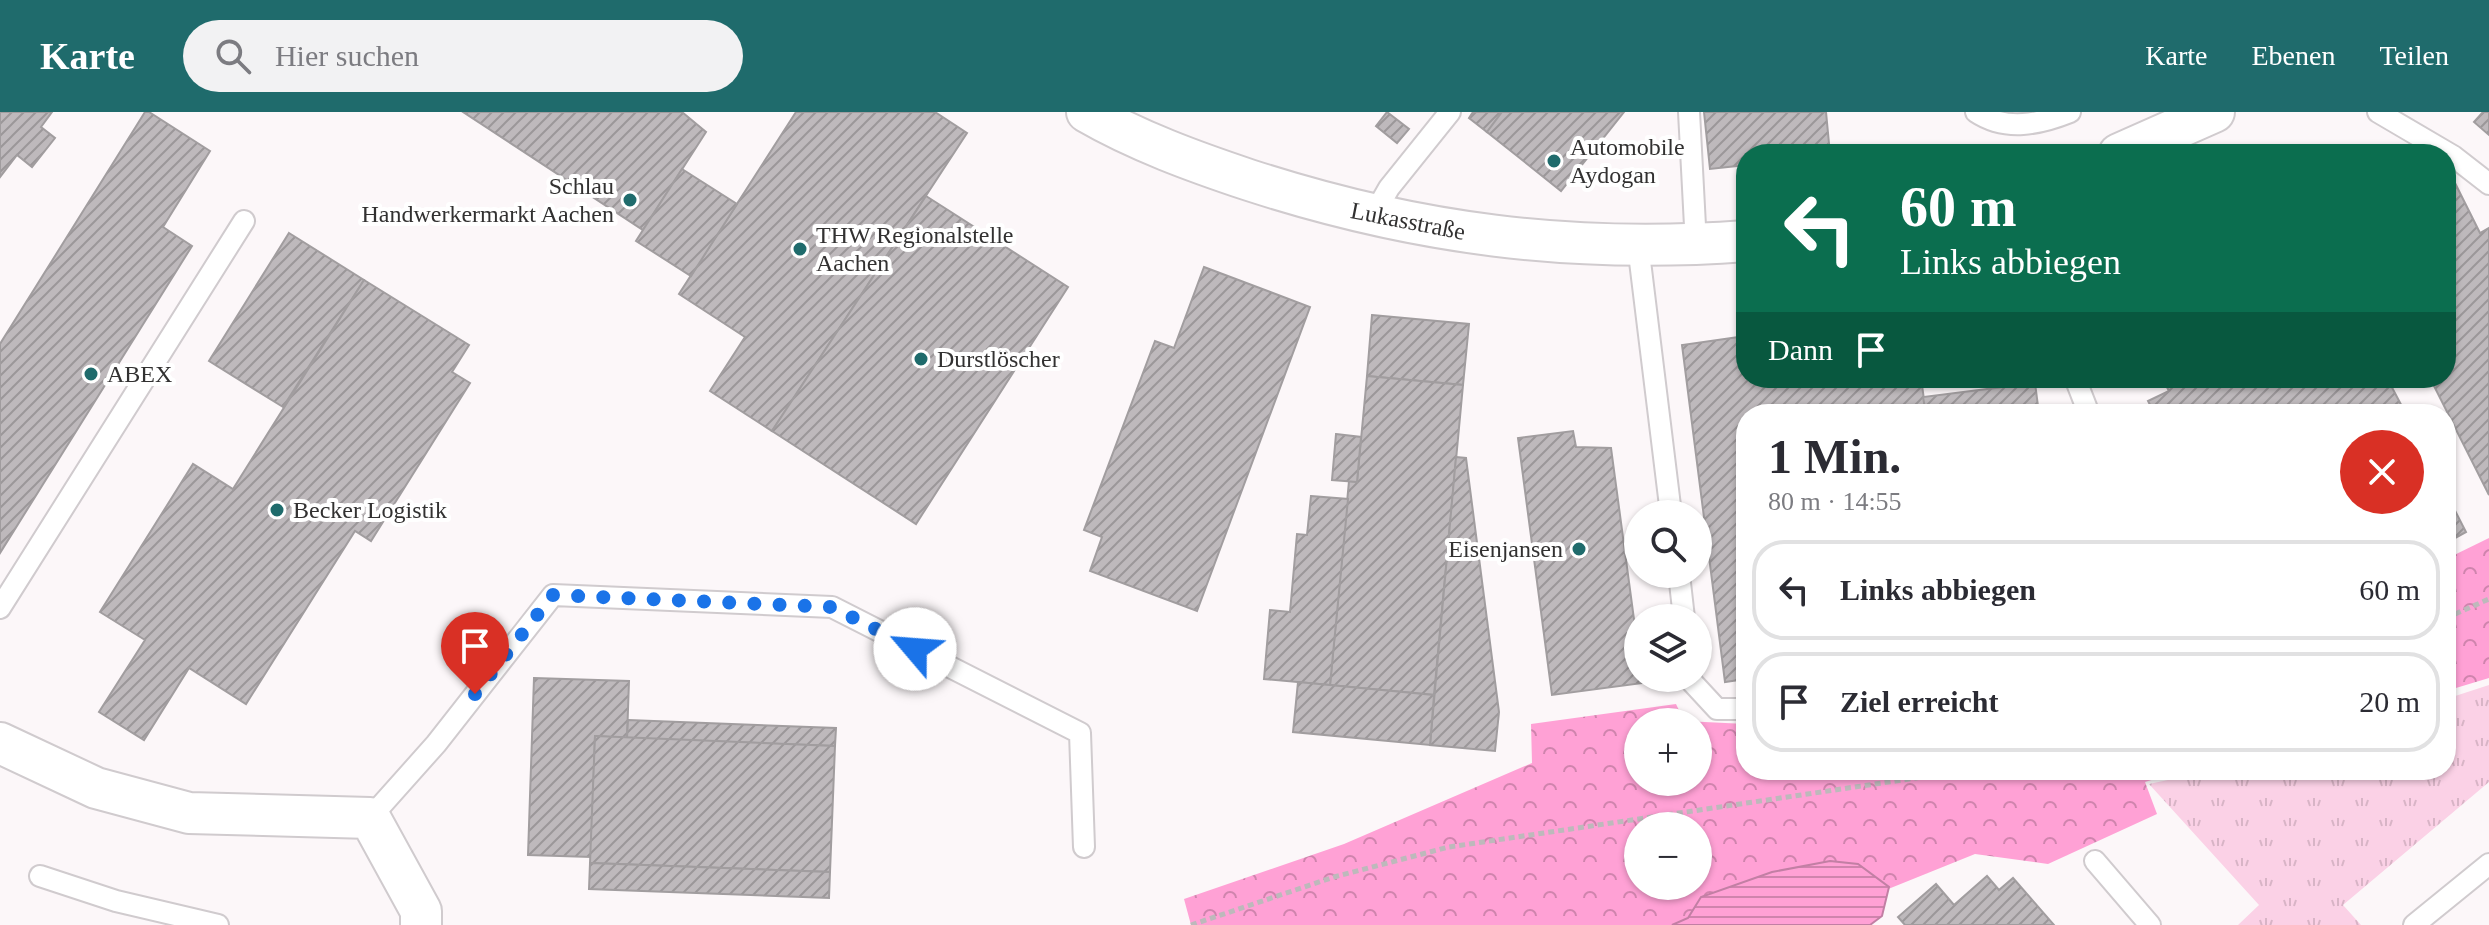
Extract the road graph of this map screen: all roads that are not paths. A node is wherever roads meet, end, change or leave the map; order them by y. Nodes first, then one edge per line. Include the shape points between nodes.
1 (1087, 112) edge
2 (1450, 112) edge
3 (1689, 112) edge
4 (1976, 112) edge
5 (2070, 112) edge
6 (2214, 112) edge
7 (2378, 112) edge
8 (2142, 144) edge
9 (2433, 144) edge
10 (2456, 158) edge
11 (2489, 184) edge
12 (1373, 216) junction
13 (244, 221) dead end
14 (1736, 242) edge
15 (1638, 245) junction
16 (1696, 245) junction
17 (1669, 500) edge
18 (0, 608) edge
19 (1701, 692) edge
20 (1736, 709) edge
21 (0, 743) edge
22 (370, 818) junction
23 (1084, 847) dead end
24 (2095, 861) dead end
25 (2489, 864) edge
26 (40, 876) dead end
27 (218, 925) edge
28 (421, 925) edge
29 (2150, 925) edge
30 (2414, 925) edge

1 - 12 street, Lukasstraße via 1206,166
2 - 12 lane
3 - 16 lane
4 - 5 lane via 2011,125 2042,123
6 - 8 street
7 - 9 lane
10 - 11 lane
12 - 15 street, Lukasstraße via 1467,234 1560,244
13 - 18 lane
14 - 16 street, Lukasstraße
15 - 16 street, Lukasstraße
15 - 17 lane
19 - 20 lane via 1717,709
21 - 22 street via 96,788 189,813
22 - 23 lane via 436,744 553,595 832,607 1080,733
22 - 28 street via 421,911
24 - 29 lane
25 - 30 lane
26 - 27 lane

